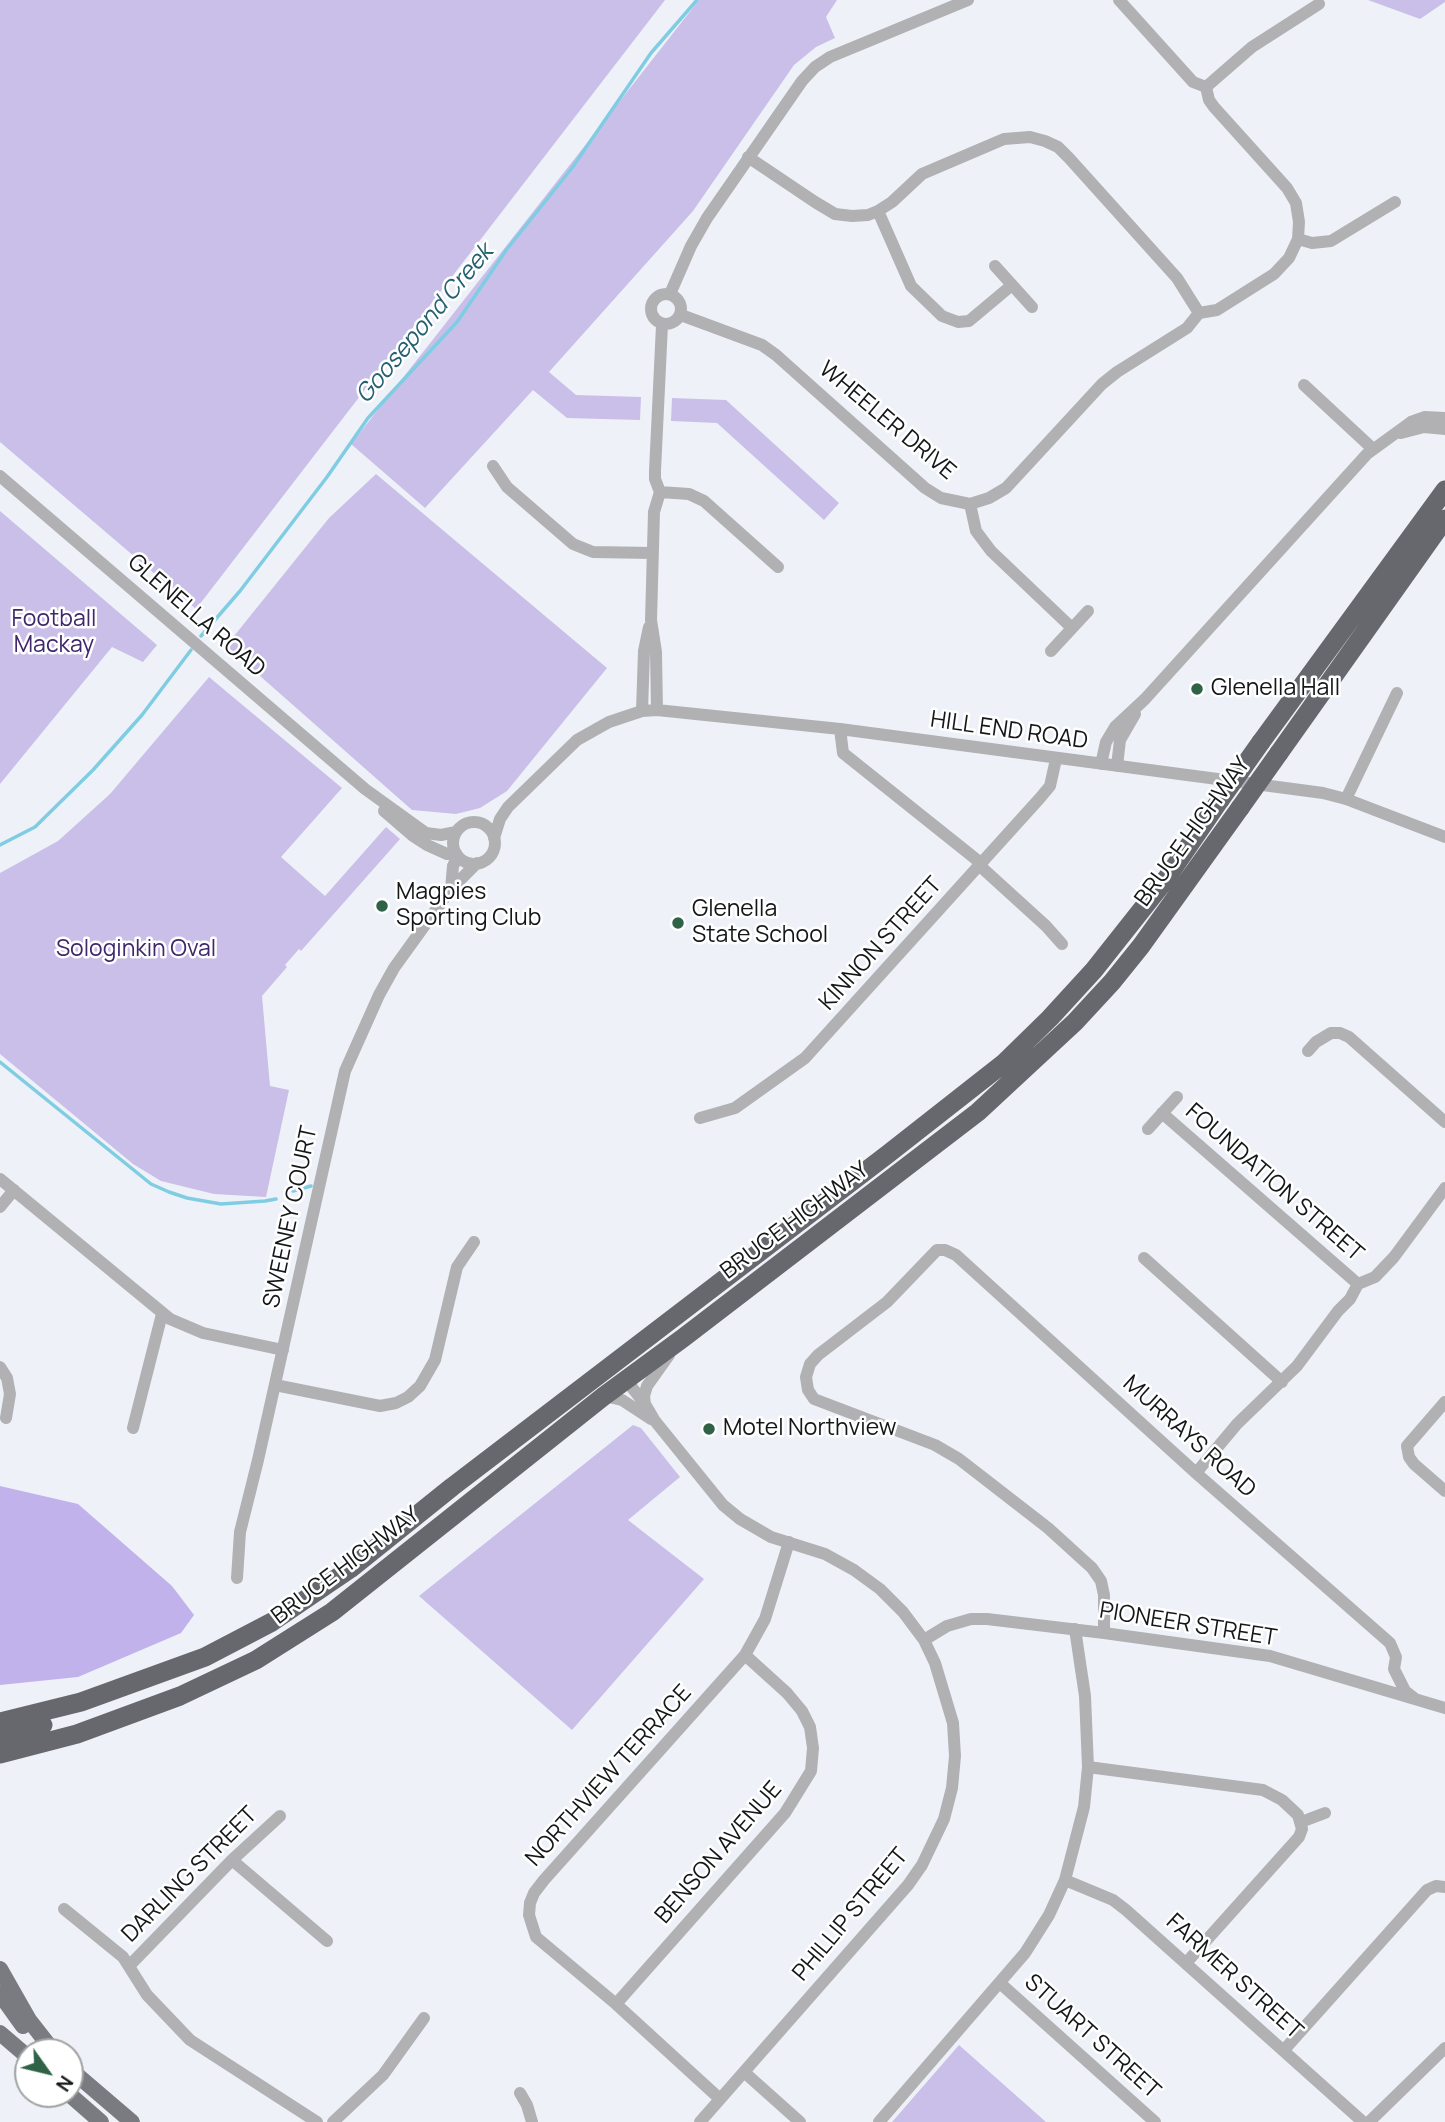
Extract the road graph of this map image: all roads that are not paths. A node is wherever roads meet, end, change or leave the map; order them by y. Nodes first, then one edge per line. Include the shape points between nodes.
1 (968, 0) edge
2 (1119, 0) edge
3 (1319, 4) dead end
4 (1206, 87) junction
5 (748, 157) junction
6 (1395, 202) dead end
7 (878, 211) junction
8 (1298, 239) junction
9 (995, 267) dead end
10 (1012, 285) junction
11 (670, 295) junction
12 (1032, 307) dead end
13 (1199, 313) junction
14 (681, 315) junction
15 (663, 325) junction
16 (1304, 385) dead end
17 (1445, 418) edge
18 (1445, 429) edge
19 (1387, 438) junction
20 (1373, 449) junction
21 (493, 466) dead end
22 (0, 476) edge
23 (1445, 490) edge
24 (660, 492) junction
25 (970, 504) junction
26 (1445, 519) edge
27 (652, 553) junction
28 (778, 567) dead end
29 (1088, 611) dead end
30 (651, 620) junction
31 (1072, 628) junction
32 (1051, 651) dead end
33 (1397, 693) dead end
34 (1145, 699) junction
35 (657, 710) junction
36 (642, 711) junction
37 (841, 729) junction
38 (1056, 759) junction
39 (1101, 764) junction
40 (1117, 766) junction
41 (365, 789) junction
42 (1346, 799) junction
43 (508, 807) junction
44 (474, 822) junction
45 (456, 832) junction
46 (1445, 837) edge
47 (494, 838) junction
48 (457, 855) junction
49 (477, 863) junction
50 (981, 865) junction
51 (451, 890) junction
52 (1062, 944) dead end
53 (1308, 1051) dead end
54 (1177, 1097) dead end
55 (1162, 1113) junction
56 (700, 1118) dead end
57 (1445, 1122) edge
58 (1148, 1129) dead end
59 (0, 1179) edge
60 (1445, 1188) edge
61 (14, 1191) junction
62 (0, 1207) edge
63 (474, 1242) dead end
64 (1144, 1258) dead end
65 (1358, 1284) junction
66 (162, 1314) junction
67 (683, 1338) junction
68 (283, 1350) junction
69 (0, 1367) edge
70 (626, 1380) junction
71 (1282, 1382) junction
72 (275, 1385) junction
73 (604, 1396) junction
74 (1445, 1402) edge
75 (645, 1404) junction
76 (6, 1418) dead end
77 (655, 1421) junction
78 (133, 1429) dead end
79 (1196, 1473) junction
80 (452, 1487) junction
81 (1445, 1491) edge
82 (789, 1542) junction
83 (237, 1578) dead end
84 (1075, 1629) junction
85 (1104, 1633) junction
86 (924, 1640) junction
87 (745, 1655) junction
88 (205, 1657) junction
89 (1394, 1669) junction
90 (1370, 1686) junction
91 (1414, 1698) junction
92 (1445, 1709) edge
93 (0, 1722) edge
94 (0, 1736) edge
95 (0, 1754) edge
96 (1088, 1767) junction
97 (1325, 1813) dead end
98 (281, 1816) dead end
99 (1301, 1822) junction
100 (232, 1860) junction
101 (1065, 1880) junction
102 (1445, 1887) edge
103 (64, 1909) dead end
104 (327, 1941) dead end
105 (1186, 1963) junction
106 (130, 1965) junction
107 (0, 1969) edge
108 (1001, 1984) junction
109 (0, 1994) edge
110 (616, 2004) junction
111 (424, 2018) dead end
112 (0, 2033) edge
113 (36, 2038) edge
114 (42, 2038) edge
115 (14, 2045) edge
116 (1445, 2048) edge
117 (1284, 2050) junction
118 (744, 2072) junction
119 (84, 2080) edge
120 (520, 2093) dead end
121 (720, 2099) junction
122 (84, 2107) edge
123 (101, 2122) edge
124 (132, 2122) edge
125 (317, 2122) edge
126 (333, 2122) edge
127 (532, 2122) edge
128 (700, 2122) edge
129 (800, 2122) edge
130 (878, 2122) edge
131 (1155, 2122) edge
132 (1363, 2122) edge
133 (1369, 2122) edge

1 - 5 street via 815,67
2 - 4 street via 1193,82
3 - 4 street via 1252,47
4 - 8 street via 1214,107 1287,188 1296,203
5 - 7 street via 835,214
5 - 11 street via 691,246
6 - 8 street via 1331,241
7 - 10 street via 911,286 950,321 969,321
7 - 13 street via 922,174 992,144 1015,137 1045,141 1069,158 1178,278
8 - 13 street, WHEELER DRIVE via 1274,274 1217,310
9 - 10 street
10 - 12 street
11 - 14 street via 680,303
11 - 15 street via 659,295 651,306 652,316
13 - 25 street, WHEELER DRIVE via 1188,328 1102,384 1006,488
14 - 15 street
14 - 25 street, WHEELER DRIVE via 762,345 925,488 941,498
15 - 24 street via 655,471
16 - 20 street
17 - 19 street, HILL END ROAD via 1420,418
18 - 19 street, HILL END ROAD via 1424,427
19 - 20 street, HILL END ROAD
20 - 34 street, HILL END ROAD
21 - 27 street via 507,488 573,544 593,552
22 - 41 street, GLENELLA ROAD
23 - 80 highway, BRUCE HIGHWAY, bridge via 1166,879 1050,1018 1004,1063 888,1154
24 - 27 street
24 - 28 street via 689,494 704,501
25 - 31 street via 976,531 991,551
26 - 67 highway, BRUCE HIGHWAY, bridge via 1141,946 1066,1030 978,1112
27 - 30 street
29 - 31 street
30 - 35 street
30 - 36 street via 644,651
31 - 32 street
33 - 42 street
34 - 39 street, HILL END ROAD via 1115,727
34 - 40 street via 1120,740
35 - 36 street, HILL END ROAD
35 - 37 street, HILL END ROAD
36 - 43 street, HILL END ROAD via 577,740
37 - 38 street, HILL END ROAD
37 - 50 street via 843,752
38 - 39 street, HILL END ROAD
38 - 50 street, KINNON STREET via 1050,786
39 - 40 street
40 - 42 street
41 - 45 street, GLENELLA ROAD via 426,833
41 - 48 street, GLENELLA ROAD via 413,836 447,855
42 - 46 street
43 - 44 street, HILL END ROAD
43 - 47 street, HILL END ROAD
44 - 45 street
44 - 47 street via 488,827
45 - 48 street
47 - 49 street via 490,856
48 - 49 street
48 - 51 street, SWEENEY COURT
49 - 51 street, SWEENEY COURT
50 - 52 street
50 - 56 street, KINNON STREET via 806,1058 735,1108
51 - 68 street, SWEENEY COURT via 394,968 345,1071
53 - 57 street via 1331,1033 1340,1032
54 - 55 street, FOUNDATION STREET
55 - 58 street, FOUNDATION STREET
55 - 65 street, FOUNDATION STREET
59 - 61 street
60 - 65 street via 1394,1257 1375,1277
61 - 62 street
61 - 66 street
63 - 72 street via 457,1268 435,1360 408,1397 380,1406
64 - 71 street
65 - 71 street
66 - 68 street via 196,1331
66 - 78 street
67 - 70 highway, BRUCE HIGHWAY
67 - 75 street via 650,1381
68 - 72 street, SWEENEY COURT
69 - 76 street via 10,1394
70 - 73 highway, BRUCE HIGHWAY
70 - 75 street
70 - 80 highway via 607,1378 492,1466
71 - 79 street via 1237,1424
72 - 83 street, SWEENEY COURT via 240,1532
73 - 77 street via 622,1400
73 - 95 highway, BRUCE HIGHWAY via 365,1587 278,1647 180,1696 77,1734
74 - 81 street via 1407,1446 1414,1464
75 - 77 street
77 - 82 street, PHILLIP STREET via 723,1505 740,1520
79 - 85 street, MURRAYS ROAD via 946,1250 937,1251 887,1302 810,1364 806,1377 814,1399 935,1445 959,1459 1092,1568 1104,1595
79 - 89 street, MURRAYS ROAD via 1391,1643
80 - 88 highway, BRUCE HIGHWAY via 325,1587 272,1622
82 - 86 street, PHILLIP STREET via 854,1570 880,1589
82 - 87 street, NORTHVIEW TERRACE via 765,1619
84 - 85 street, PIONEER STREET
84 - 86 street, PIONEER STREET via 971,1619
84 - 96 street via 1085,1696
85 - 90 street, PIONEER STREET via 1270,1656
86 - 118 street, PHILLIP STREET via 953,1723 955,1756 952,1788 933,1845 908,1885
87 - 110 street, BENSON AVENUE via 802,1711 810,1727 811,1771 785,1813
87 - 110 street, NORTHVIEW TERRACE via 544,1880 530,1903 536,1937
88 - 93 highway, BRUCE HIGHWAY via 93,1698
88 - 94 highway via 141,1689
89 - 90 street
89 - 91 street, MURRAYS ROAD
90 - 91 street, PIONEER STREET
91 - 92 street, PIONEER STREET
96 - 99 street via 1263,1790 1297,1813
96 - 101 street via 1084,1807
97 - 99 street
98 - 100 street, DARLING STREET
99 - 105 street via 1297,1839
100 - 104 street
100 - 106 street, DARLING STREET
101 - 105 street, FARMER STREET via 1113,1900
101 - 108 street via 1026,1954
102 - 117 street via 1427,1890
103 - 106 street
105 - 117 street, FARMER STREET
106 - 125 street via 147,1995 190,2040
107 - 114 main road
108 - 130 street
108 - 131 street, STUART STREET
109 - 113 main road
110 - 121 street, NORTHVIEW TERRACE
111 - 126 street via 383,2075
112 - 115 main road
116 - 133 street
117 - 132 street, FARMER STREET
118 - 121 street, PHILLIP STREET
118 - 129 street
119 - 124 main road
120 - 127 street
121 - 128 street, PHILLIP STREET
122 - 123 main road

